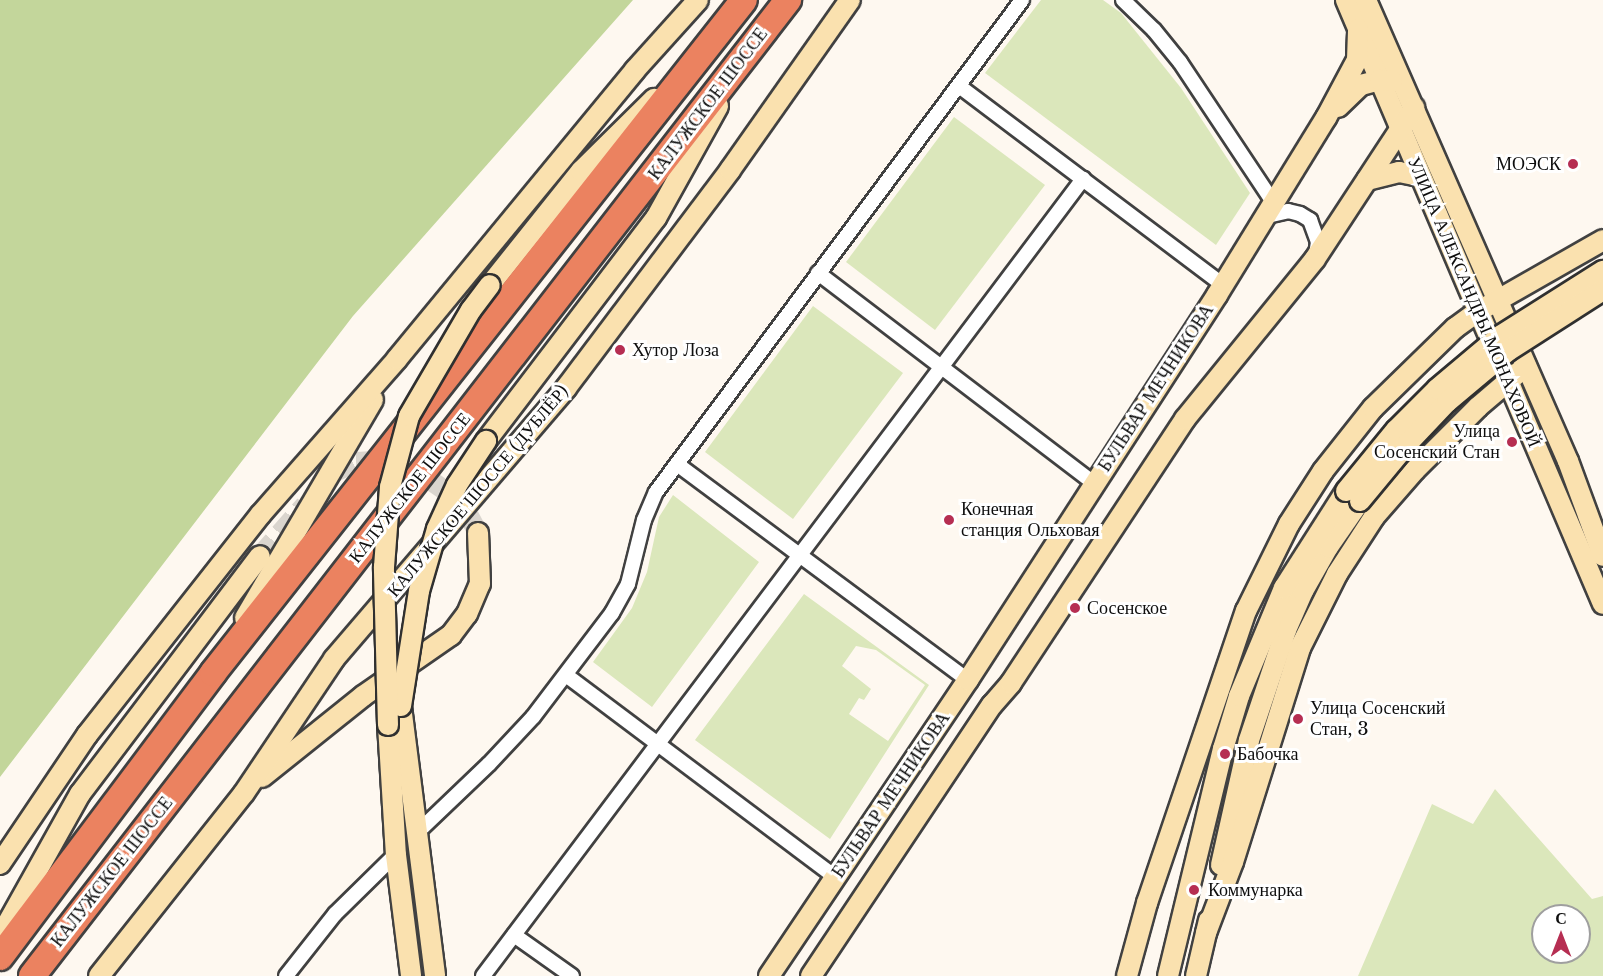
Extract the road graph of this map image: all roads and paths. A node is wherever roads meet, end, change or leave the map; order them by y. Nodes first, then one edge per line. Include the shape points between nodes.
1 (698, 0) edge
2 (744, 0) edge
3 (789, 0) edge
4 (850, 0) edge
5 (1022, 0) edge
6 (1124, 0) edge
7 (1346, 0) edge
8 (1366, 0) edge
9 (1359, 29) junction
10 (711, 42) junction
11 (744, 59) junction
12 (1380, 80) junction
13 (959, 86) junction
14 (1410, 99) junction
15 (1326, 118) junction
16 (1400, 128) junction
17 (1419, 176) junction
18 (1083, 179) junction
19 (1366, 180) junction
20 (1268, 210) junction
21 (1603, 240) edge
22 (1316, 259) junction
23 (1603, 271) edge
24 (818, 273) junction
25 (1223, 285) junction
26 (1603, 290) edge
27 (1498, 300) junction
28 (1477, 312) junction
29 (397, 359) junction
30 (1526, 366) junction
31 (941, 368) junction
32 (1507, 381) junction
33 (677, 464) junction
34 (1094, 483) junction
35 (1353, 496) junction
36 (478, 533) tunnel mouth
37 (260, 556) tunnel mouth
38 (799, 556) junction
39 (1603, 556) edge
40 (1603, 604) edge
41 (213, 673) junction
42 (566, 675) junction
43 (968, 680) junction
44 (658, 744) junction
45 (244, 793) junction
46 (423, 827) dead end
47 (393, 857) dead end
48 (0, 864) edge
49 (835, 877) junction
50 (1206, 933) junction
51 (514, 935) junction
52 (0, 937) edge
53 (0, 957) edge
54 (32, 976) edge
55 (99, 976) edge
56 (286, 976) edge
57 (411, 976) edge
58 (435, 976) edge
59 (483, 976) edge
60 (572, 976) edge
61 (769, 976) edge
62 (811, 976) edge
63 (1126, 976) edge
64 (1168, 976) edge
65 (1196, 976) edge

1 - 29 main road via 635,70
2 - 10 highway, КАЛУЖСКОЕ ШОССЕ
3 - 11 highway, КАЛУЖСКОЕ ШОССЕ
4 - 45 main road, КАЛУЖСКОЕ ШОССЕ (ДУБЛЁР) via 730,170 566,388 334,659
5 - 13 street
6 - 20 street via 1174,54
7 - 9 main road, УЛИЦА АЛЕКСАНДРЫ МОНАХОВОЙ
8 - 14 main road, УЛИЦА АЛЕКСАНДРЫ МОНАХОВОЙ
9 - 12 main road, УЛИЦА АЛЕКСАНДРЫ МОНАХОВОЙ
9 - 15 main road, БУЛЬВАР МЕЧНИКОВА via 1357,60
10 - 41 highway, КАЛУЖСКОЕ ШОССЕ
10 - 57 main road, bridge via 581,171 471,310 409,416 390,486 384,567 396,855
11 - 54 highway, КАЛУЖСКОЕ ШОССЕ
11 - 58 main road, bridge via 656,218 486,441 457,485 437,529 419,591 401,706
12 - 14 main road via 1390,80
12 - 15 main road via 1361,85
12 - 16 main road, УЛИЦА АЛЕКСАНДРЫ МОНАХОВОЙ
13 - 18 street
13 - 24 street
14 - 16 main road, БУЛЬВАР МЕЧНИКОВА
14 - 27 main road, УЛИЦА АЛЕКСАНДРЫ МОНАХОВОЙ
15 - 20 main road, БУЛЬВАР МЕЧНИКОВА
16 - 17 main road, УЛИЦА АЛЕКСАНДРЫ МОНАХОВОЙ
16 - 19 main road, БУЛЬВАР МЕЧНИКОВА
17 - 19 main road via 1399,172
17 - 28 main road, УЛИЦА АЛЕКСАНДРЫ МОНАХОВОЙ
18 - 25 street
18 - 31 street
19 - 22 main road, БУЛЬВАР МЕЧНИКОВА
20 - 22 street via 1300,213 1310,219 1318,242
20 - 25 main road, БУЛЬВАР МЕЧНИКОВА
21 - 27 main road
22 - 62 main road, БУЛЬВАР МЕЧНИКОВА via 1185,419
23 - 35 main road, bridge via 1500,336 1446,381 1396,430
24 - 31 street
24 - 33 street
25 - 34 main road, БУЛЬВАР МЕЧНИКОВА
26 - 35 main road, bridge via 1508,351 1447,402
27 - 28 main road
27 - 30 main road, УЛИЦА АЛЕКСАНДРЫ МОНАХОВОЙ
28 - 32 main road, УЛИЦА АЛЕКСАНДРЫ МОНАХОВОЙ
28 - 63 main road via 1423,357 1373,408 1323,471 1265,569 1211,711
29 - 41 main road
29 - 48 main road via 232,551 87,735
30 - 32 main road
30 - 39 main road, УЛИЦА АЛЕКСАНДРЫ МОНАХОВОЙ via 1568,461
31 - 34 street
31 - 38 street
32 - 40 main road, УЛИЦА АЛЕКСАНДРЫ МОНАХОВОЙ
32 - 50 main road via 1408,478 1374,517 1337,574 1300,648 1233,862
33 - 38 street
33 - 42 street via 648,510 624,594
34 - 43 main road, БУЛЬВАР МЕЧНИКОВА
35 - 50 main road via 1303,591 1264,689 1248,740
35 - 64 main road via 1284,588 1239,696
36 - 45 main road via 480,584 467,614 451,635 363,696
37 - 52 main road via 80,794
38 - 43 street
38 - 44 street
41 - 53 highway, КАЛУЖСКОЕ ШОССЕ
42 - 44 street
42 - 46 street via 502,751
43 - 49 main road, БУЛЬВАР МЕЧНИКОВА
44 - 49 street
44 - 51 street
45 - 55 main road, КАЛУЖСКОЕ ШОССЕ (ДУБЛЁР)
47 - 56 street via 335,914
49 - 61 main road, БУЛЬВАР МЕЧНИКОВА
50 - 65 main road
51 - 59 street
51 - 60 street

